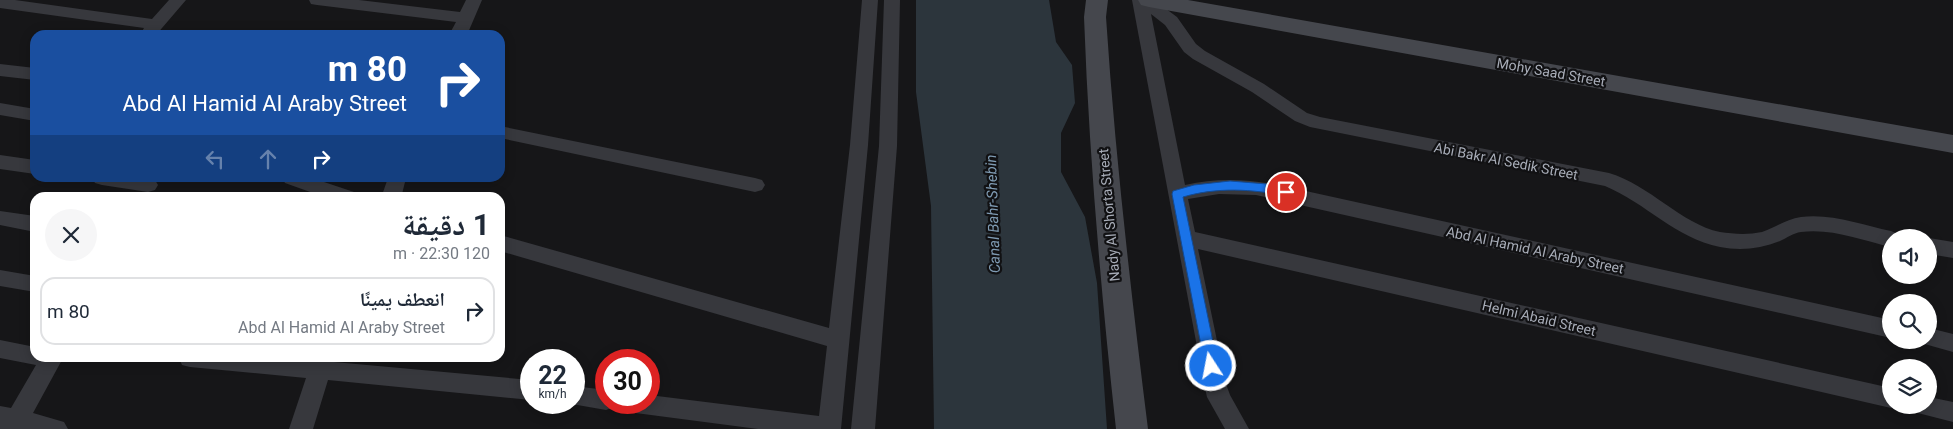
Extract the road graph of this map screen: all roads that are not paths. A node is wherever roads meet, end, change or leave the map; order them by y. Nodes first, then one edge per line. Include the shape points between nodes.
1 (178, 0) edge
2 (317, 0) edge
3 (474, 0) edge
4 (870, 0) edge
5 (892, 0) edge
6 (1097, 0) edge
7 (1142, 0) edge
8 (1149, 0) edge
9 (0, 3) edge
10 (466, 18) junction
11 (152, 30) edge
12 (460, 30) edge
13 (0, 70) edge
14 (30, 73) edge
15 (0, 110) edge
16 (30, 114) edge
17 (505, 133) edge
18 (1953, 144) edge
19 (0, 162) edge
20 (30, 166) edge
21 (122, 182) edge
22 (304, 182) edge
23 (755, 185) dead end
24 (147, 187) edge
25 (333, 192) edge
26 (1177, 194) junction
27 (0, 218) edge
28 (30, 223) edge
29 (1882, 237) edge
30 (1186, 238) junction
31 (505, 244) edge
32 (1937, 247) edge
33 (1953, 250) edge
34 (0, 278) edge
35 (30, 283) edge
36 (1882, 327) edge
37 (838, 340) junction
38 (1937, 340) edge
39 (1953, 343) edge
40 (0, 349) edge
41 (30, 354) edge
42 (42, 362) edge
43 (295, 362) edge
44 (321, 363) edge
45 (520, 389) edge
46 (1882, 396) edge
47 (660, 406) edge
48 (1937, 408) edge
49 (1953, 412) edge
50 (10, 421) edge
51 (829, 428) edge
52 (56, 429) edge
53 (301, 429) edge
54 (863, 429) edge
55 (1132, 429) edge
56 (1237, 429) edge

1 - 11 street
2 - 10 street
3 - 10 street
4 - 37 street via 859,145
5 - 54 street via 888,146
6 - 55 street, Nady Al Shorta Street via 1095,17 1102,140
7 - 26 street
7 - 29 street, Abi Bakr Al Sedik Street via 1171,22 1199,55 1317,124 1609,180 1646,197 1680,224 1714,238 1756,240 1784,229 1810,224
8 - 18 street, Mohy Saad Street
9 - 11 street
10 - 12 street
13 - 14 street
15 - 16 street
17 - 23 street
19 - 20 street
21 - 24 street
22 - 25 street
26 - 30 street
26 - 36 street, Abd Al Hamid Al Araby Street via 1230,185 1267,188
27 - 28 street
30 - 46 street, Helmi Abaid Street
30 - 56 street via 1215,384
31 - 37 street
32 - 33 street
34 - 35 street
37 - 51 street
38 - 39 street
40 - 41 street
42 - 50 street
43 - 44 street
44 - 45 street
44 - 53 street
47 - 51 street
48 - 49 street
50 - 52 street

